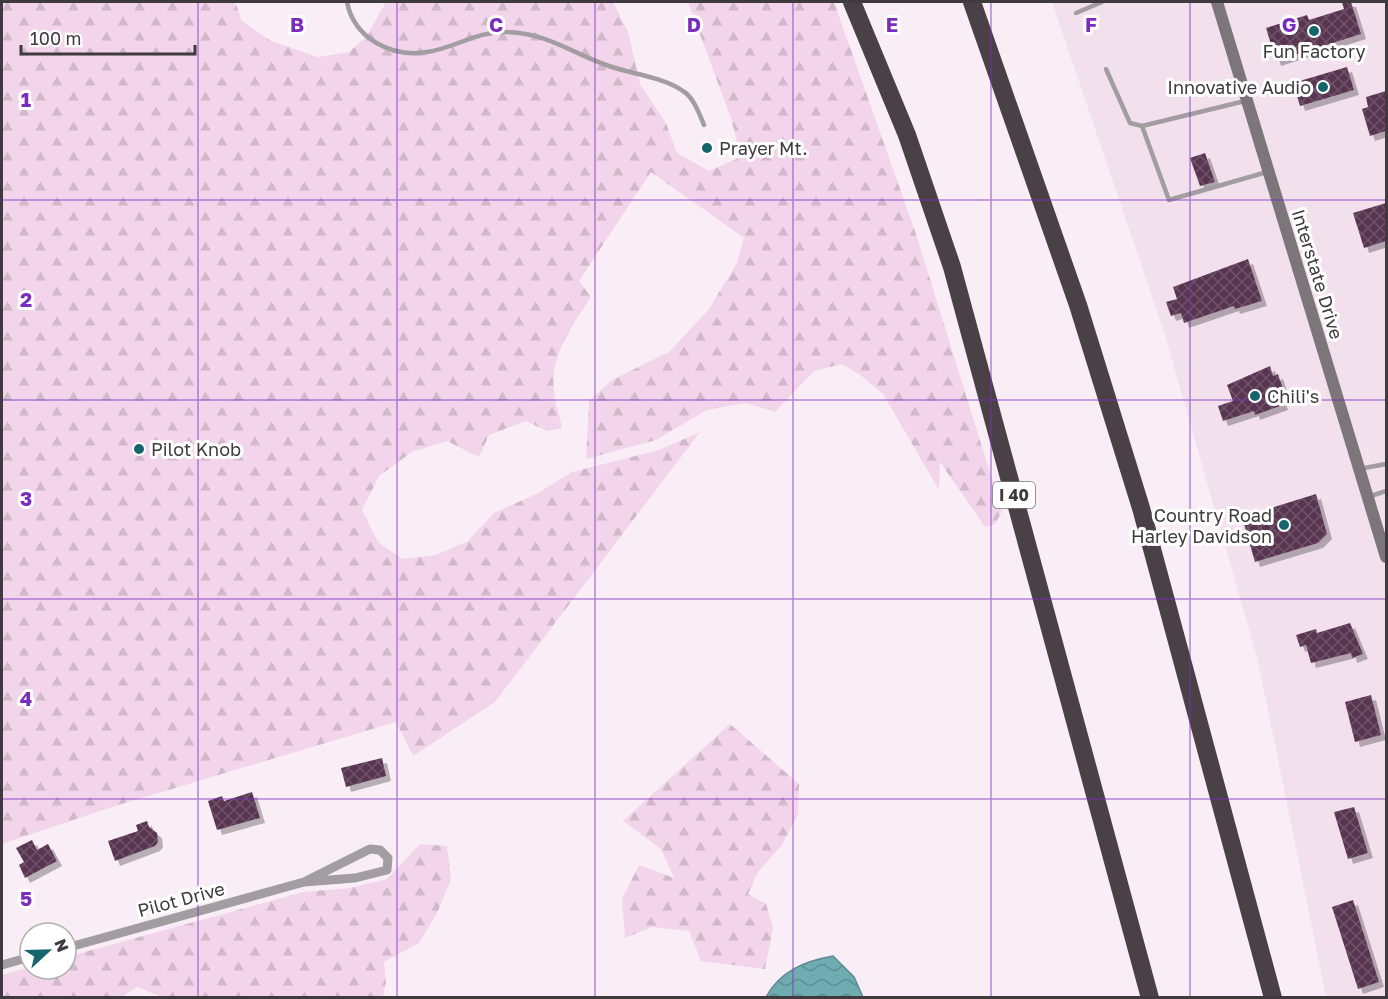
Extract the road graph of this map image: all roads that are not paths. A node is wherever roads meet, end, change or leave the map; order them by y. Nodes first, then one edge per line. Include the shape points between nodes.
1 (347, 2) edge
2 (852, 2) edge
3 (972, 2) edge
4 (1102, 2) edge
5 (1217, 2) edge
6 (1076, 13) dead end
7 (1106, 69) dead end
8 (1246, 100) junction
9 (704, 125) dead end
10 (1142, 126) junction
11 (1268, 172) junction
12 (1386, 465) edge
13 (1359, 469) junction
14 (1386, 491) edge
15 (1368, 497) junction
16 (1384, 544) edge
17 (1386, 557) edge
18 (304, 882) junction
19 (78, 945) edge
20 (18, 960) edge
21 (2, 965) edge
22 (1150, 998) edge
23 (1273, 998) edge

1 - 9 lane via 360,30 376,44 398,52 427,52 482,33 534,33 606,65 683,91 697,106
2 - 22 highway, I 40 via 907,135 952,267
3 - 23 highway via 1078,305 1141,508
4 - 6 lane
5 - 8 main road, Interstate Drive
7 - 10 lane via 1130,123
8 - 10 lane
8 - 11 main road, Interstate Drive
10 - 11 lane via 1169,200
11 - 13 main road, Interstate Drive
12 - 13 lane
13 - 15 main road, Interstate Drive
14 - 15 lane
15 - 16 main road, Interstate Drive
16 - 17 main road, Interstate Drive
18 - 18 street, Pilot Drive via 355,878 387,870 388,858 380,850 370,849
18 - 19 street, Pilot Drive
20 - 21 street

